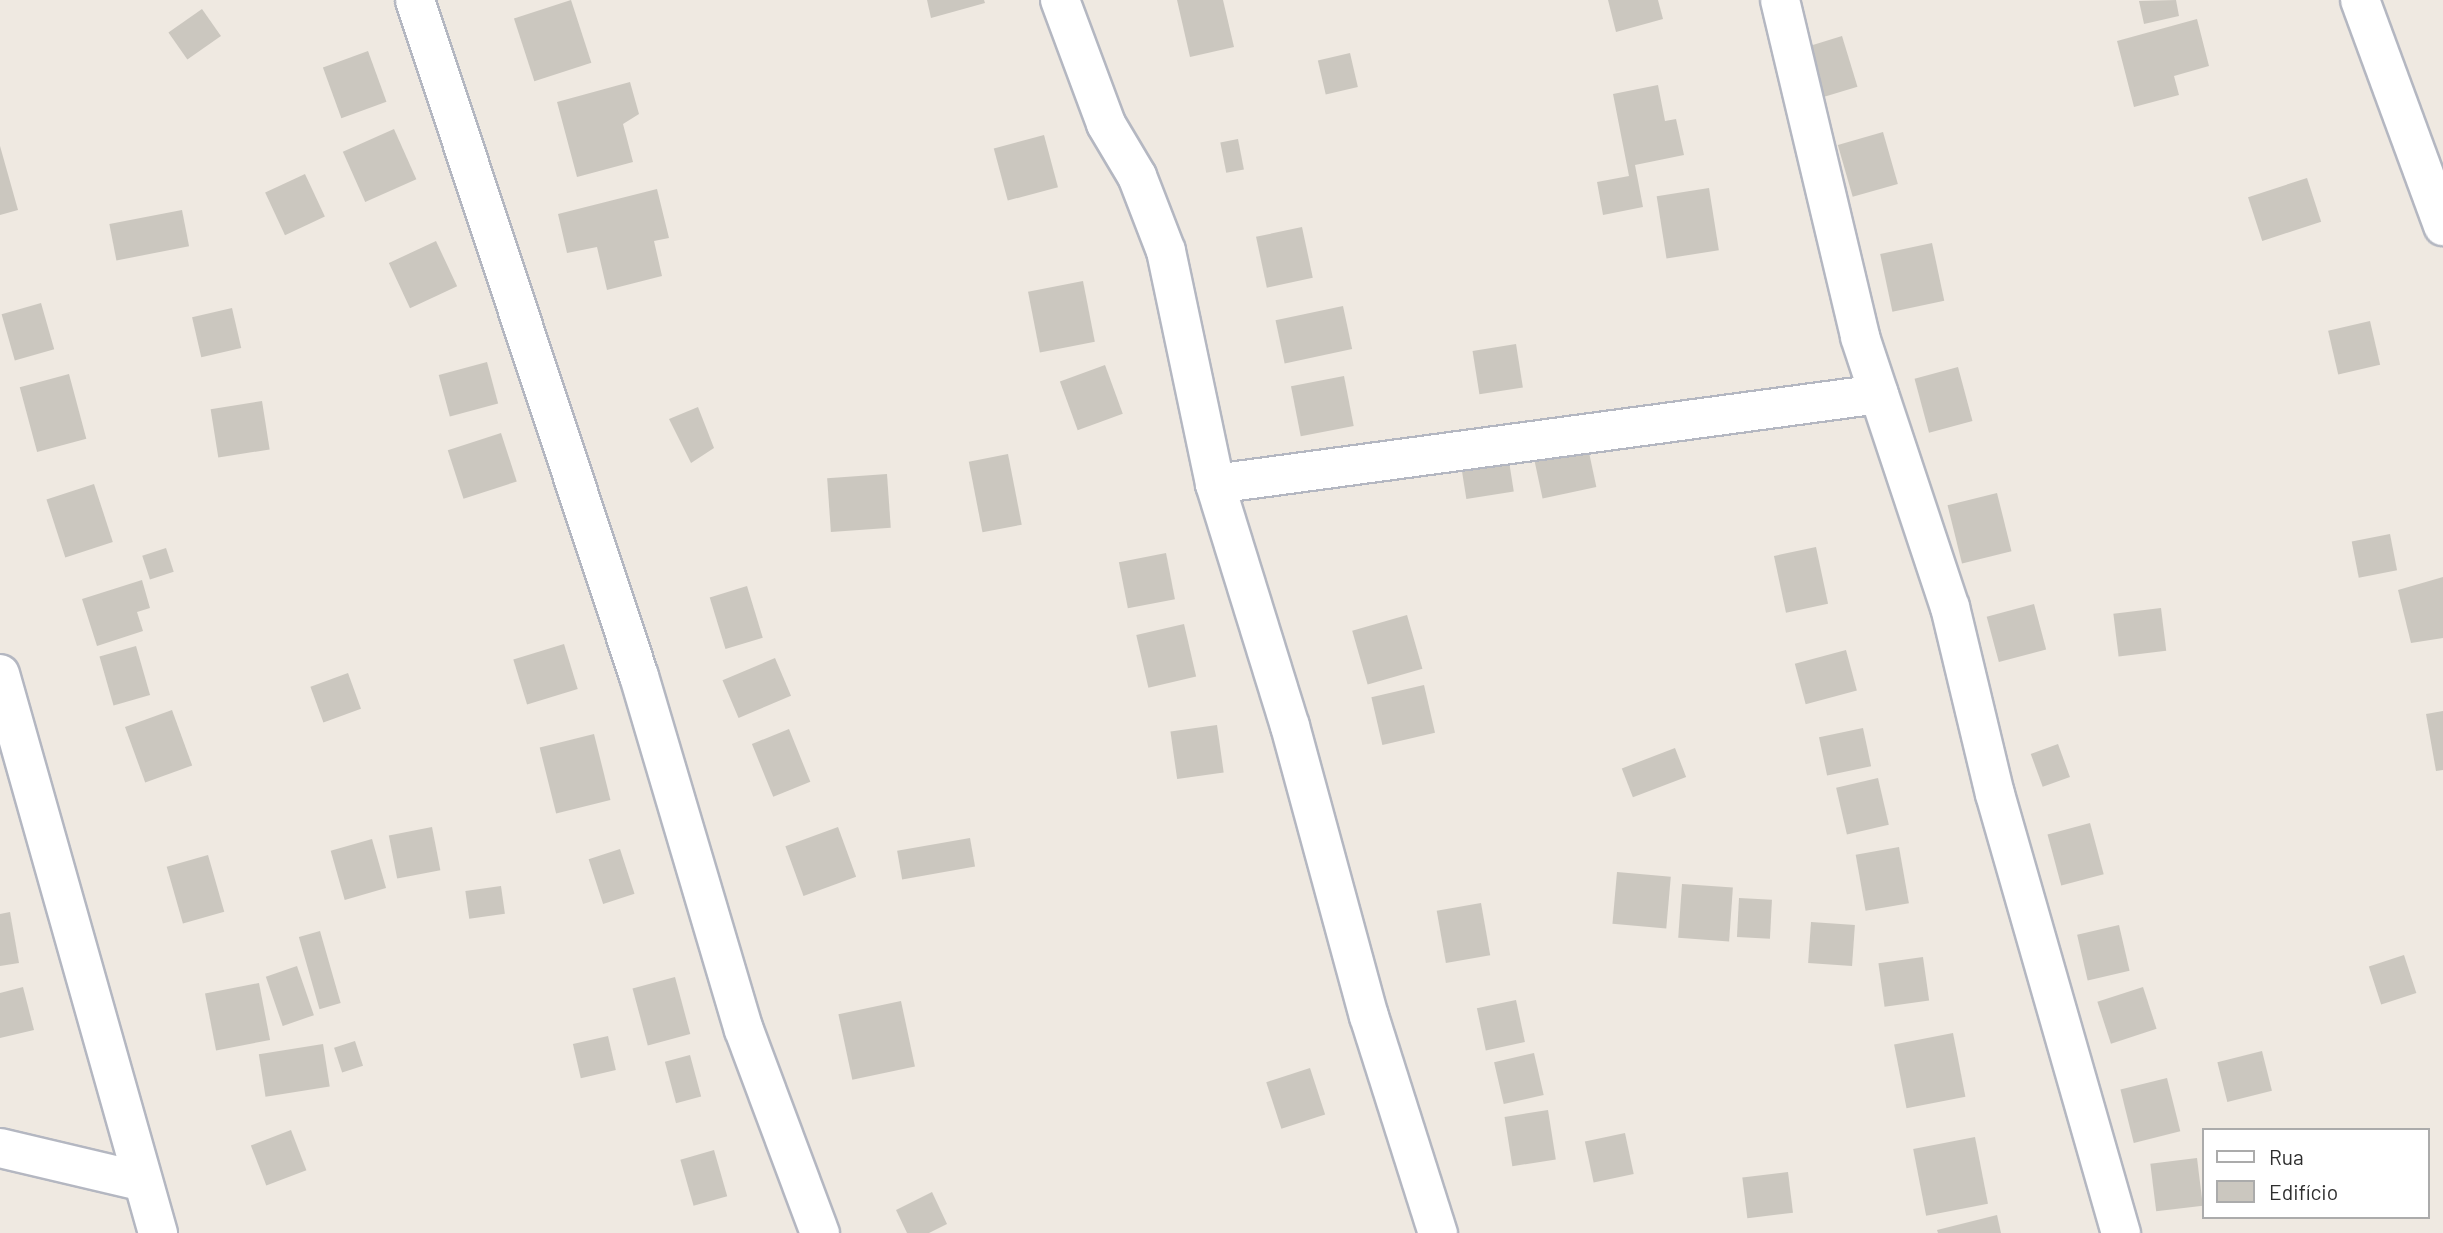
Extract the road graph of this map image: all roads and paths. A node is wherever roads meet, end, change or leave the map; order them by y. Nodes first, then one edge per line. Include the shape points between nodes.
1 (415, 0) edge
2 (1060, 0) edge
3 (1780, 0) edge
4 (2360, 0) edge
5 (2443, 226) edge
6 (1879, 394) junction
7 (1215, 484) junction
8 (0, 674) edge
9 (0, 1148) edge
10 (140, 1181) junction
11 (159, 1233) edge
12 (820, 1233) edge
13 (1438, 1233) edge
14 (2121, 1233) edge

1 - 12 street via 639,676 744,1030
2 - 7 street via 1106,124 1137,176 1166,251
3 - 6 street via 1860,337
4 - 5 street
6 - 7 street
6 - 14 street via 1950,607 1995,794
7 - 13 street via 1290,726 1369,1016
8 - 10 street
9 - 10 street
10 - 11 street

